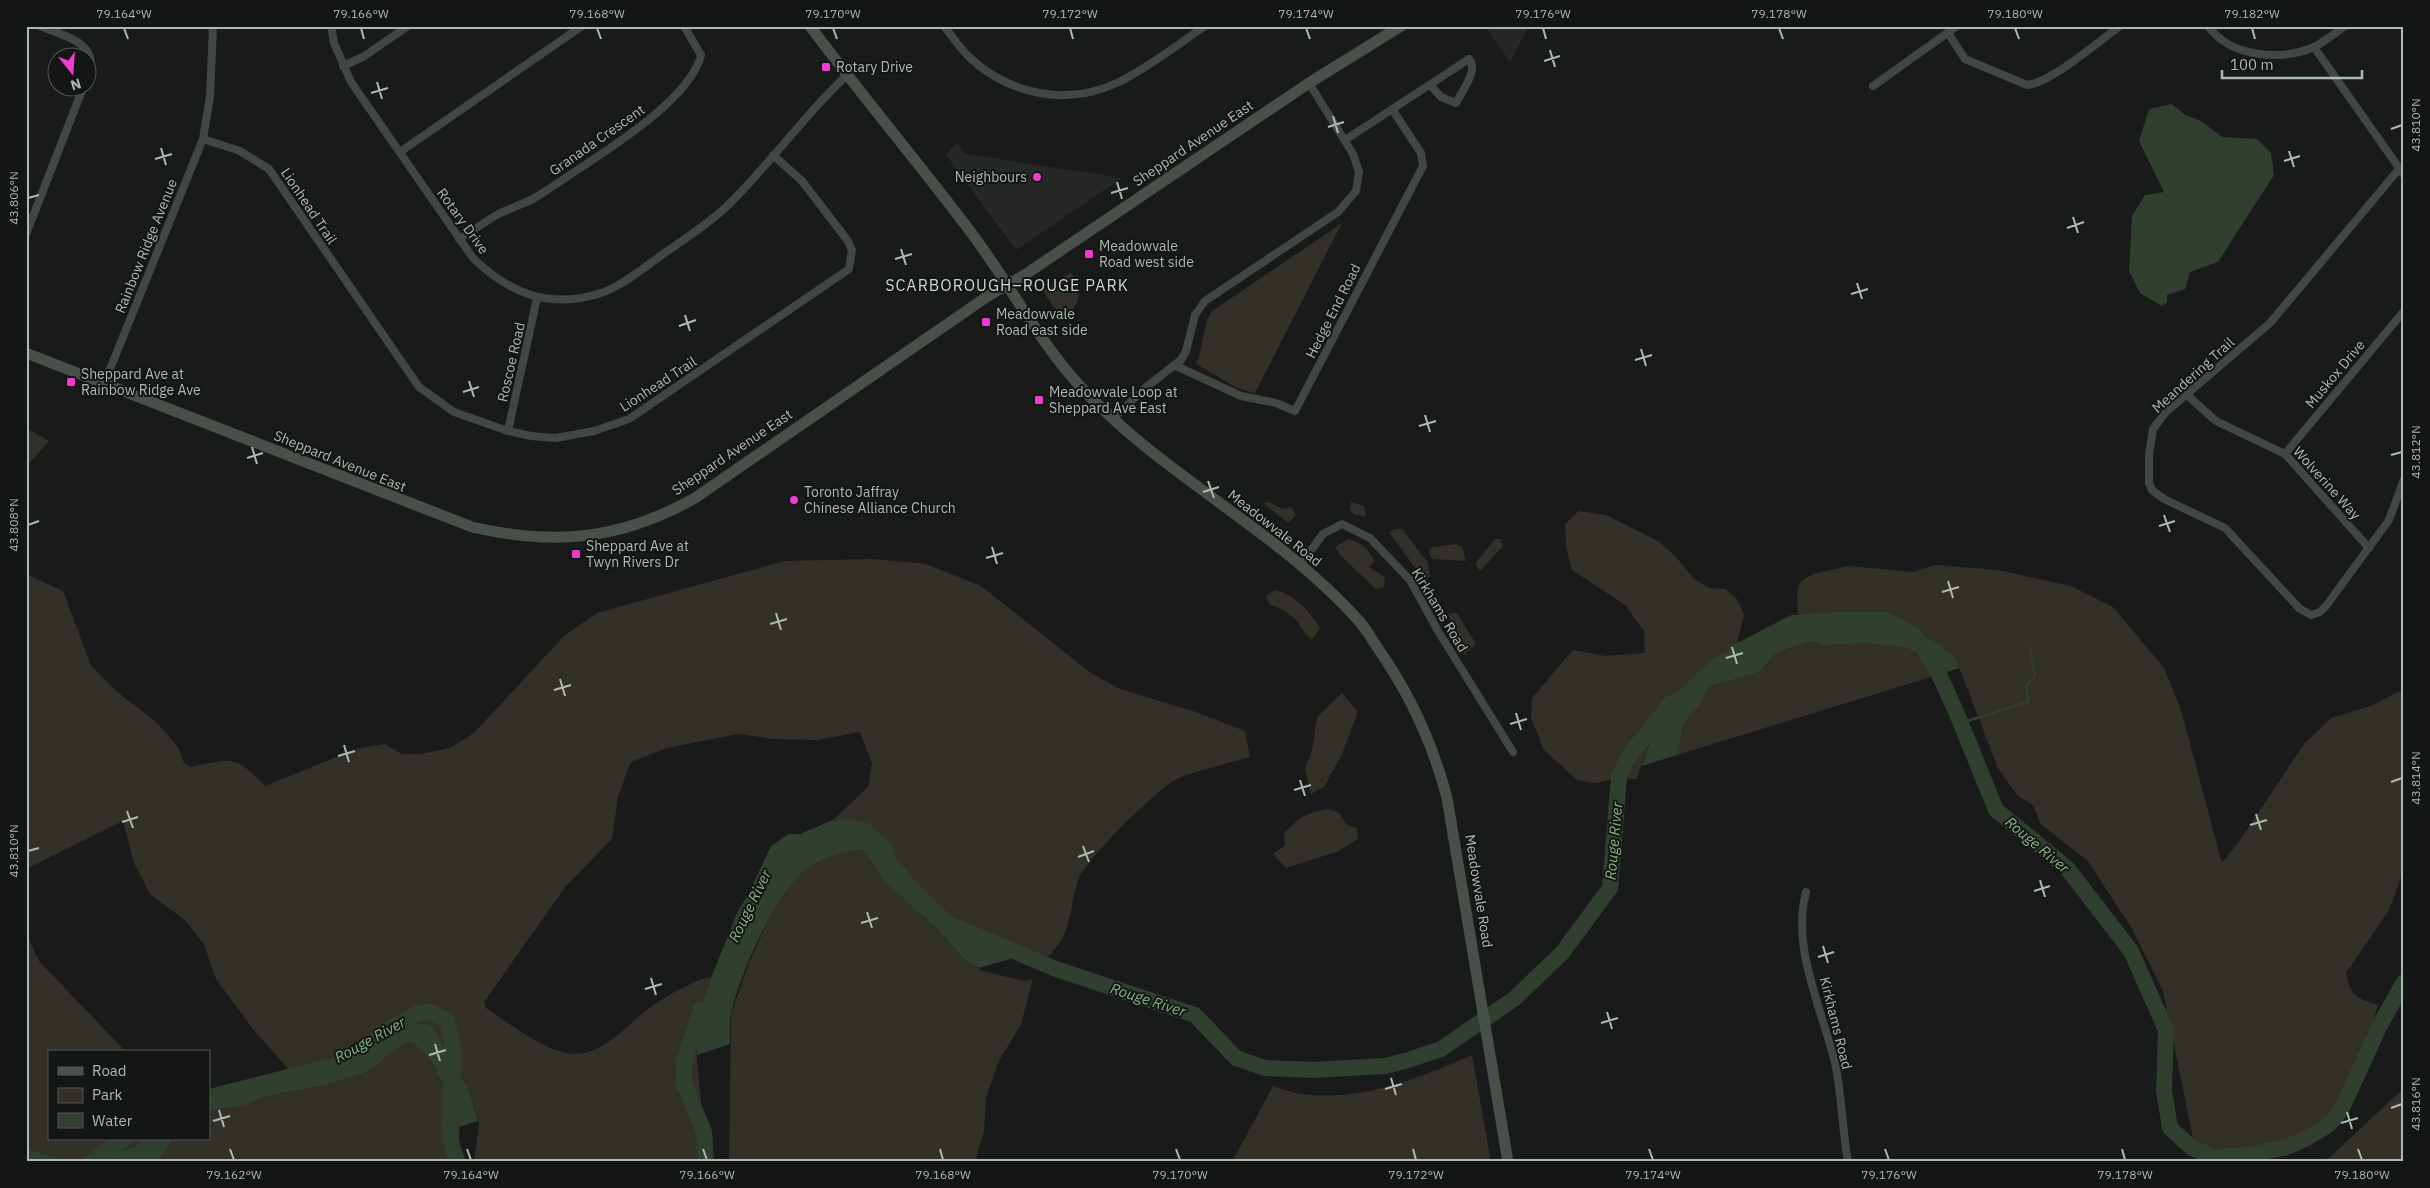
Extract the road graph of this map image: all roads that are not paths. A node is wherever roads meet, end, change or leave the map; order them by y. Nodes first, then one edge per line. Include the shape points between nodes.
1 (40, 26) edge
2 (212, 26) edge
3 (331, 26) edge
4 (408, 26) edge
5 (582, 26) edge
6 (684, 26) edge
7 (810, 26) edge
8 (944, 26) edge
9 (1205, 26) edge
10 (1389, 26) edge
11 (1401, 26) edge
12 (1957, 26) edge
13 (2120, 26) edge
14 (2208, 26) edge
15 (2345, 26) edge
16 (1948, 32) junction
17 (2314, 47) junction
18 (86, 48) edge
19 (1352, 55) junction
20 (343, 66) junction
21 (847, 76) junction
22 (1309, 83) junction
23 (1430, 85) junction
24 (1873, 86) dead end
25 (79, 98) edge
26 (1392, 110) junction
27 (203, 139) junction
28 (1344, 140) junction
29 (400, 152) junction
30 (773, 155) junction
31 (2401, 172) edge
32 (26, 234) edge
33 (459, 239) junction
34 (1007, 285) junction
35 (538, 298) junction
36 (2404, 311) edge
37 (26, 353) edge
38 (1174, 366) junction
39 (104, 384) junction
40 (2187, 395) junction
41 (1114, 419) junction
42 (508, 431) junction
43 (2285, 454) junction
44 (2404, 479) edge
45 (2369, 548) junction
46 (1300, 565) junction
47 (1513, 752) dead end
48 (1806, 892) dead end
49 (1508, 1162) edge
50 (1848, 1162) edge

1 - 18 street
2 - 27 street, Rainbow Ridge Avenue via 210,97
3 - 20 street, Rotary Drive
4 - 20 street via 363,57
5 - 29 street
6 - 33 street, Granada Crescent via 700,55 697,69 677,94 652,117 546,191 498,214
7 - 21 main road, Meadowvale Road
8 - 9 street via 966,54 1004,82 1039,94 1062,95 1096,91 1119,82
10 - 19 main road, Sheppard Avenue East
11 - 19 main road, Sheppard Avenue East
12 - 16 street
13 - 16 street via 2051,76 2037,84 2027,85 1965,59
14 - 17 street via 2231,45 2251,52 2272,55
15 - 17 street
16 - 24 street
17 - 31 street
19 - 22 main road, Sheppard Avenue East
20 - 29 street, Rotary Drive
21 - 30 street, Rotary Drive
21 - 34 main road, Meadowvale Road via 956,212
22 - 28 street
22 - 34 main road, Sheppard Avenue East
23 - 23 street via 1441,96 1456,103 1472,70 1472,62 1469,58
23 - 26 street
25 - 32 street
26 - 28 street
26 - 38 street, Hedge End Road via 1421,153 1423,166 1295,411 1276,403 1241,396
27 - 39 street, Rainbow Ridge Avenue
27 - 42 street, Lionhead Trail via 240,151 269,169 419,387 454,412
28 - 38 street via 1359,172 1356,190 1348,203 1205,301 1195,315 1186,351
29 - 33 street, Rotary Drive
30 - 35 street, Rotary Drive via 726,208 627,279 605,291 580,298
30 - 42 street, Lionhead Trail via 802,181 848,241 852,250 849,269 629,420 594,432 556,438
31 - 40 street, Meandering Trail via 2270,323
33 - 35 street, Rotary Drive via 472,258 490,275
34 - 39 main road, Sheppard Avenue East via 695,498 634,526 571,538 543,539 504,534 451,521
34 - 41 main road, Meadowvale Road via 1072,376
35 - 42 street, Roscoe Road
36 - 43 street, Muskox Drive
37 - 39 main road, Sheppard Avenue East
38 - 41 street via 1145,388
40 - 43 street, Wolverine Way via 2216,421
40 - 45 street, Meandering Trail via 2166,412 2153,429 2149,454 2152,490 2164,500 2225,528 2306,614 2315,614 2326,606
41 - 46 main road, Meadowvale Road via 1150,451
43 - 45 street, Wolverine Way
44 - 45 street, Meandering Trail via 2389,520
46 - 47 street, Kirkhams Road via 1323,534 1342,524 1370,538 1410,580
46 - 49 main road, Meadowvale Road via 1360,622 1395,673 1420,719 1440,773 1447,798
48 - 50 street, Kirkhams Road via 1801,911 1807,962 1835,1065

